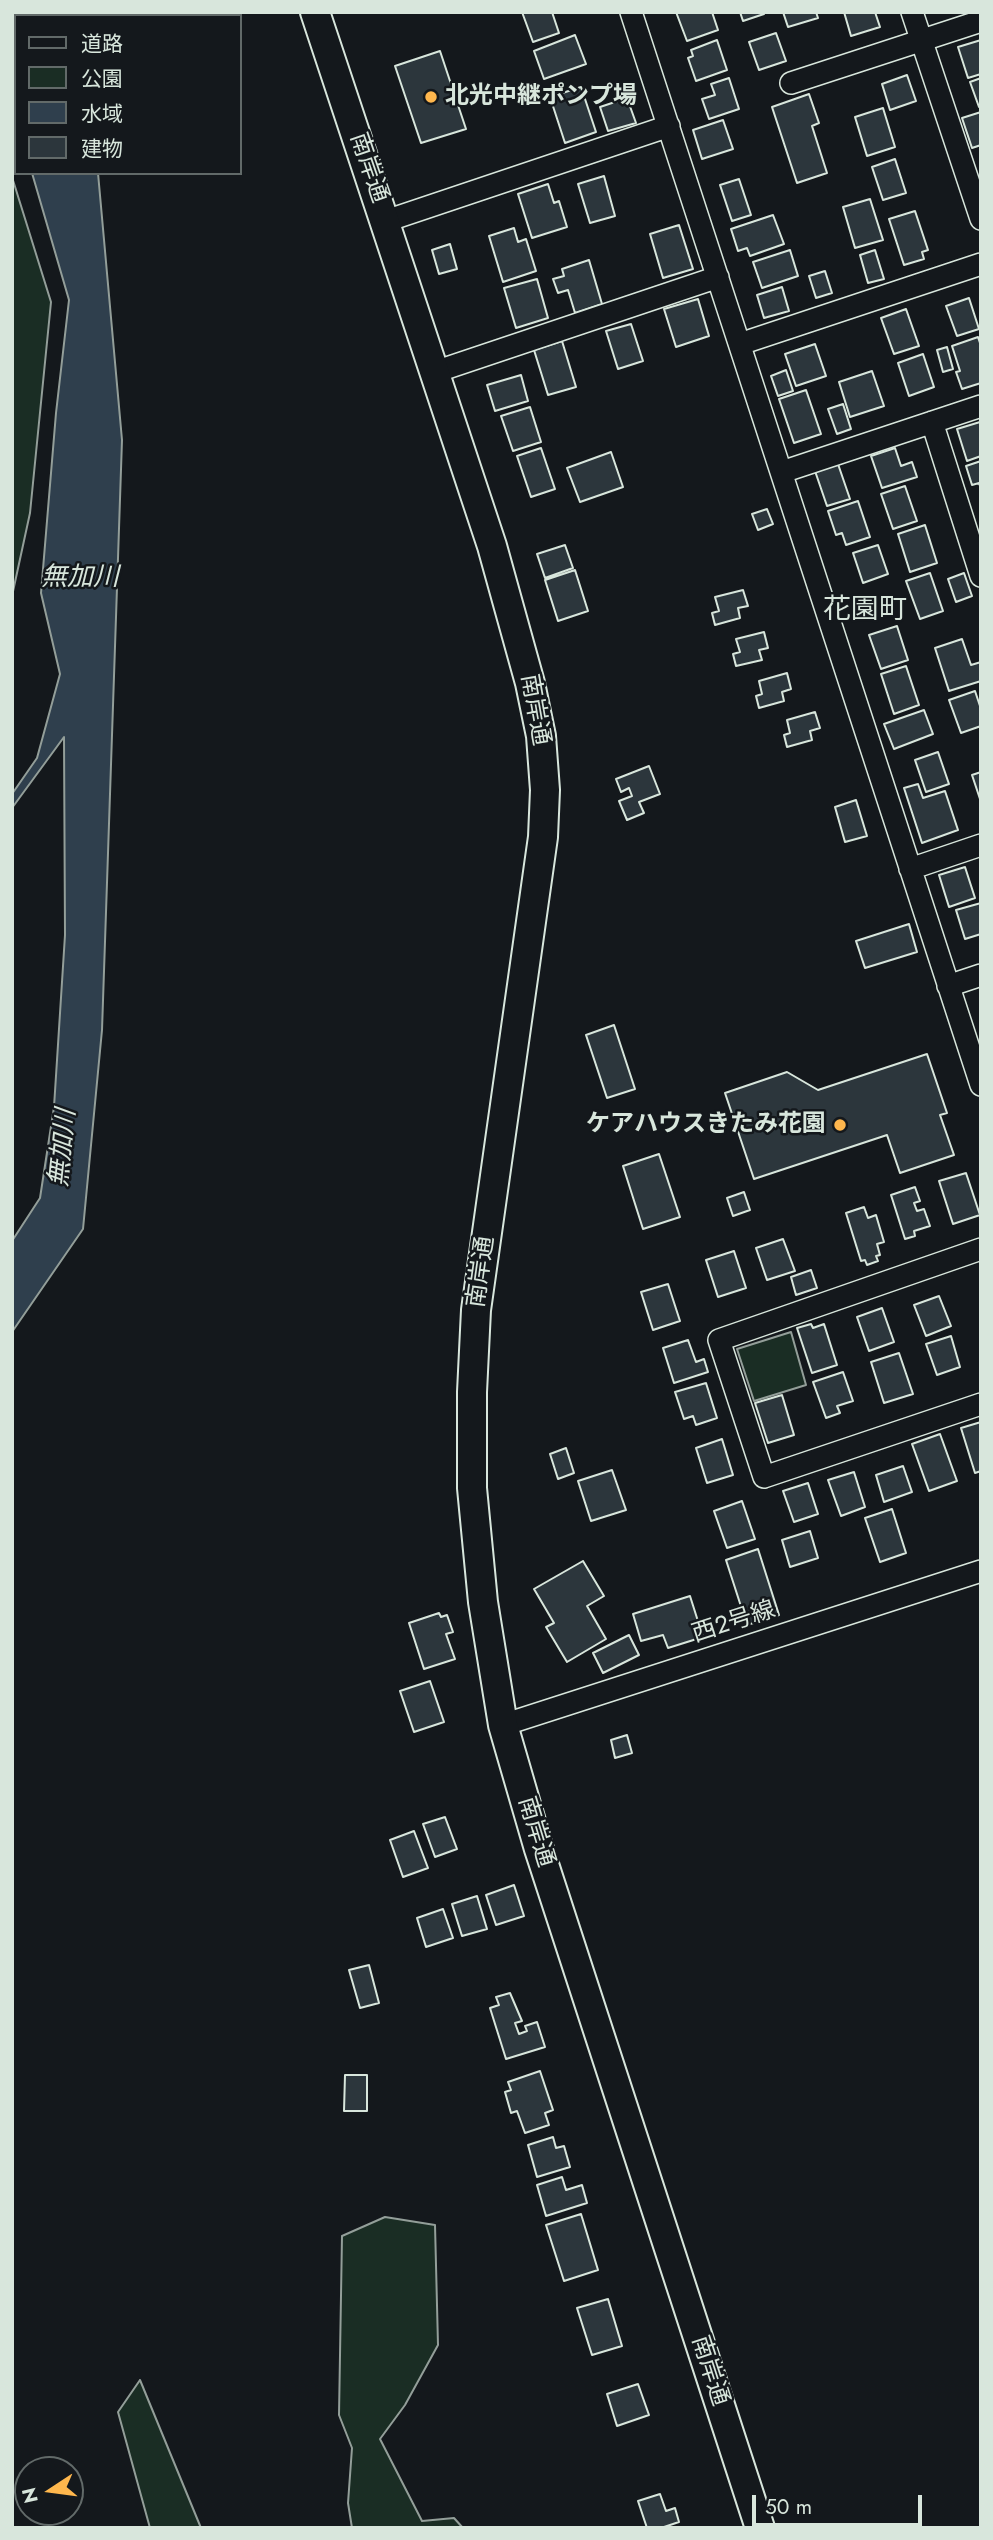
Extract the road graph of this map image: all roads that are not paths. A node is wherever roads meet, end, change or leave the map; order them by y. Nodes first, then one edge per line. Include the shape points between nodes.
1 (315, 12) edge
2 (631, 12) edge
3 (912, 12) edge
4 (981, 20) edge
5 (921, 40) junction
6 (791, 83) dead end
7 (669, 125) junction
8 (981, 219) edge
9 (386, 221) junction
10 (981, 264) edge
11 (718, 277) junction
12 (740, 344) junction
13 (435, 372) junction
14 (981, 406) edge
15 (932, 422) junction
16 (782, 472) junction
17 (981, 576) edge
18 (981, 845) edge
19 (910, 869) junction
20 (981, 975) edge
21 (948, 986) junction
22 (981, 1085) edge
23 (981, 1249) edge
24 (981, 1404) edge
25 (981, 1571) edge
26 (503, 1725) junction
27 (760, 2528) edge

1 - 9 main road, 南岸通
2 - 7 street
3 - 5 street
4 - 5 street
5 - 6 street
5 - 8 street
7 - 9 street
7 - 11 street
9 - 13 main road, 南岸通
10 - 12 street
11 - 12 street
11 - 13 street
12 - 16 street
13 - 26 main road, 南岸通 via 516,628 541,736 545,790 541,850 476,1310 472,1392 472,1488
14 - 15 street
15 - 16 street
15 - 17 street
16 - 19 street
18 - 19 street
19 - 21 street
20 - 21 street
21 - 22 street
23 - 24 street via 719,1340 764,1477
25 - 26 street, 西2号線
26 - 27 main road, 南岸通 via 539,1849

